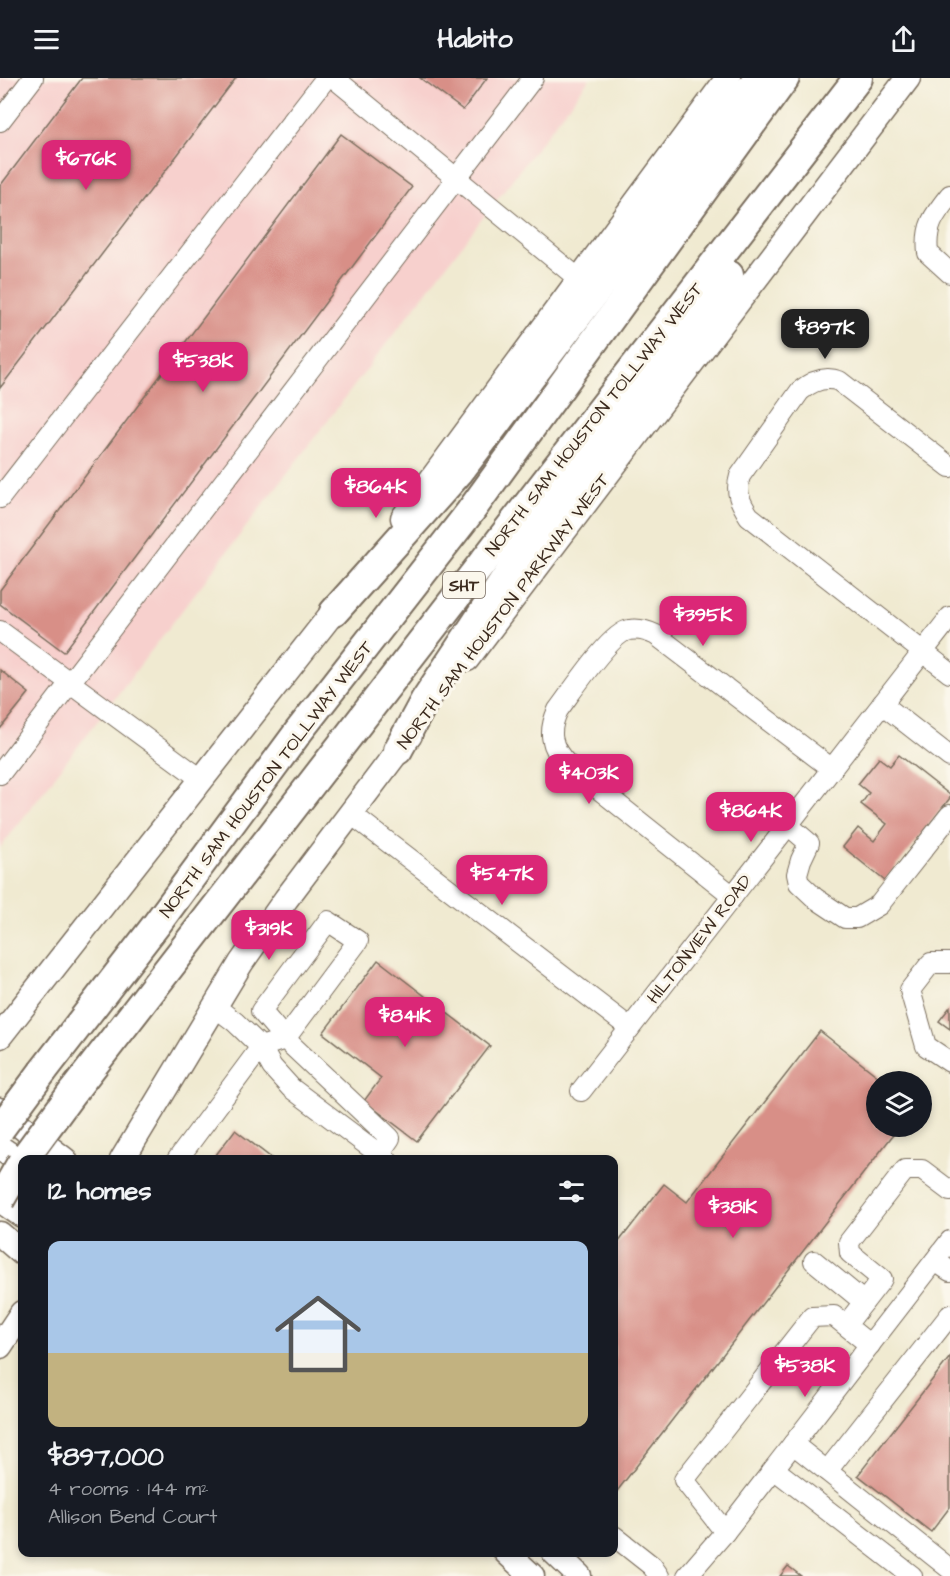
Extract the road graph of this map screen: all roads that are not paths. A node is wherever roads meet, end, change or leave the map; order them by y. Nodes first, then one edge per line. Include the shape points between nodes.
1 (33, 78) edge
2 (326, 78) edge
3 (334, 78) edge
4 (533, 78) edge
5 (728, 78) edge
6 (758, 78) edge
7 (785, 78) edge
8 (858, 78) edge
9 (871, 78) edge
10 (908, 78) edge
11 (0, 121) edge
12 (457, 179) junction
13 (950, 195) edge
14 (950, 273) edge
15 (579, 279) junction
16 (950, 467) edge
17 (0, 498) edge
18 (334, 612) junction
19 (950, 617) edge
20 (0, 631) edge
21 (923, 651) junction
22 (950, 673) edge
23 (71, 684) junction
24 (882, 704) junction
25 (398, 750) junction
26 (950, 757) edge
27 (832, 768) junction
28 (0, 774) edge
29 (201, 779) junction
30 (351, 813) junction
31 (950, 815) edge
32 (788, 825) junction
33 (733, 896) junction
34 (950, 963) edge
35 (214, 1006) junction
36 (630, 1029) junction
37 (0, 1035) edge
38 (285, 1039) junction
39 (261, 1047) junction
40 (950, 1062) edge
41 (581, 1091) dead end
42 (0, 1110) edge
43 (0, 1129) edge
44 (0, 1148) edge
45 (28, 1155) edge
46 (58, 1155) edge
47 (123, 1155) edge
48 (181, 1155) edge
49 (380, 1155) edge
50 (384, 1155) edge
51 (18, 1157) edge
52 (18, 1168) edge
53 (18, 1170) edge
54 (0, 1190) edge
55 (950, 1191) edge
56 (0, 1200) edge
57 (18, 1212) edge
58 (0, 1234) edge
59 (950, 1241) edge
60 (18, 1250) edge
61 (814, 1261) dead end
62 (942, 1266) edge
63 (882, 1280) junction
64 (906, 1298) junction
65 (864, 1302) junction
66 (950, 1315) edge
67 (18, 1319) edge
68 (846, 1325) junction
69 (870, 1345) junction
70 (0, 1346) edge
71 (793, 1444) junction
72 (774, 1469) junction
73 (827, 1471) junction
74 (725, 1532) junction
75 (618, 1539) edge
76 (511, 1557) edge
77 (559, 1557) edge
78 (950, 1569) edge
79 (532, 1576) edge
80 (579, 1576) edge
81 (659, 1576) edge
82 (687, 1576) edge
83 (912, 1576) edge

1 - 11 street
2 - 17 street
3 - 12 street
4 - 12 street
5 - 15 main road
6 - 18 highway via 459,472
7 - 43 highway, NORTH SAM HOUSTON TOLLWAY WEST / SHT, bridge via 470,512 299,731
8 - 45 highway, NORTH SAM HOUSTON TOLLWAY WEST / SHT, bridge
9 - 25 highway via 677,346 546,518 425,700
10 - 25 main road, NORTH SAM HOUSTON PARKWAY WEST
12 - 15 street
12 - 23 street
13 - 14 street via 932,218 926,237 928,253
15 - 18 main road
16 - 21 street via 839,381 829,378 809,383 800,391 736,486 749,516
18 - 29 main road
19 - 21 street, HILTONVIEW ROAD
20 - 23 street
21 - 22 street
21 - 24 street, HILTONVIEW ROAD
23 - 28 street
23 - 29 street
24 - 26 street
24 - 27 street, HILTONVIEW ROAD
25 - 30 main road, NORTH SAM HOUSTON PARKWAY WEST
27 - 32 street, HILTONVIEW ROAD
27 - 33 street via 646,630 627,630 610,641 579,681 552,722 558,755
29 - 37 main road
30 - 35 main road, NORTH SAM HOUSTON PARKWAY WEST via 286,899
30 - 36 street
31 - 32 street via 879,905 857,918 845,918 799,883 797,874 809,843
32 - 33 street, HILTONVIEW ROAD
33 - 36 street, HILTONVIEW ROAD
34 - 40 street via 931,963 910,990 926,1046
35 - 39 street
35 - 47 main road, NORTH SAM HOUSTON PARKWAY WEST
36 - 41 street, HILTONVIEW ROAD
38 - 38 street via 261,1011 328,921 358,941
38 - 39 street
38 - 50 street via 390,1138
39 - 48 street
39 - 49 street via 291,1088
42 - 46 main road
44 - 51 main road
52 - 54 highway, NORTH SAM HOUSTON TOLLWAY WEST / SHT, bridge
53 - 56 highway, bridge
55 - 63 street via 922,1170 905,1170 849,1242 850,1253
56 - 57 main road
58 - 60 main road
59 - 62 street
61 - 65 street
62 - 64 street
63 - 64 street
63 - 65 street
64 - 69 street
65 - 68 street
66 - 73 street
67 - 70 main road
68 - 69 street
68 - 74 street via 834,1316 812,1317 684,1480
69 - 71 street
71 - 72 street
71 - 73 street
72 - 74 street
72 - 83 street
73 - 78 street
74 - 82 street
75 - 81 street
76 - 79 main road
77 - 80 main road

